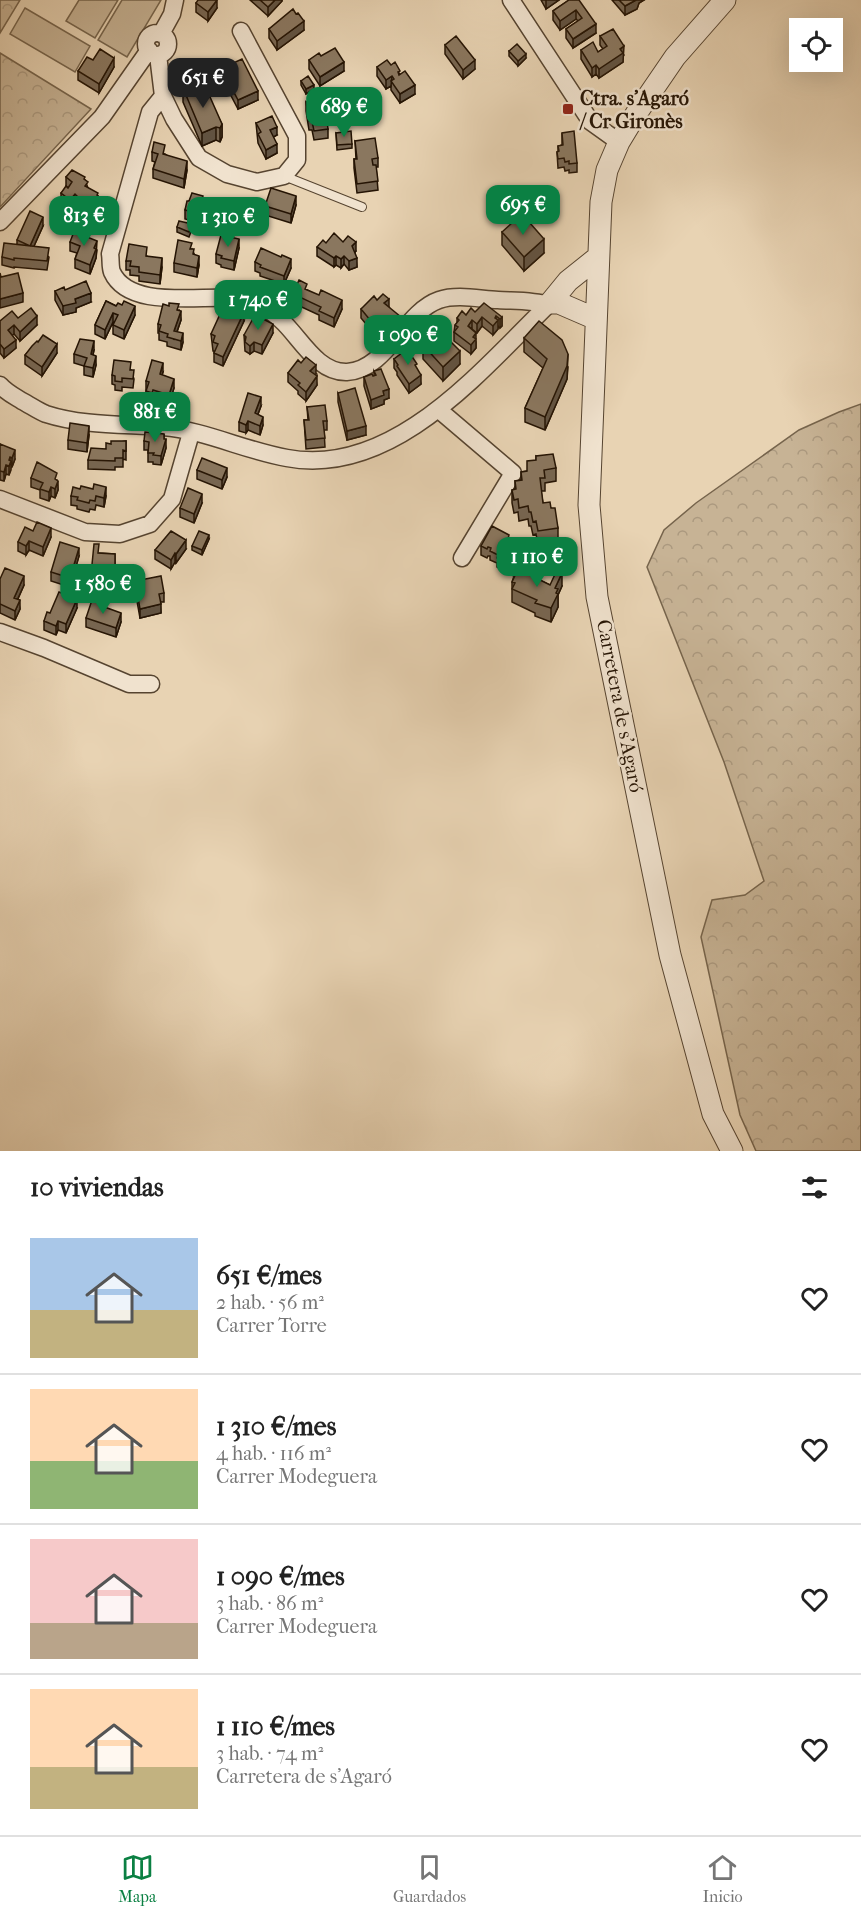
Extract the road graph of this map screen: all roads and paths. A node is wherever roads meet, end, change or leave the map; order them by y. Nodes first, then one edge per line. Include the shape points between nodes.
1 (175, 0) edge
2 (511, 0) edge
3 (725, 0) edge
4 (241, 31) dead end
5 (153, 53) junction
6 (163, 96) junction
7 (619, 142) junction
8 (284, 176) junction
9 (362, 207) dead end
10 (0, 222) edge
11 (598, 257) junction
12 (568, 281) junction
13 (596, 302) junction
14 (549, 304) junction
15 (0, 385) edge
16 (440, 410) junction
17 (191, 433) junction
18 (0, 499) edge
19 (462, 558) dead end
20 (0, 632) edge
21 (151, 684) dead end
22 (732, 1151) edge

1 - 5 street via 161,34 148,38 147,45
2 - 7 street via 591,122
3 - 7 street, Carretera de s'Agaró via 675,57
4 - 8 street via 297,136 297,160
5 - 6 street
5 - 10 street via 102,117
6 - 8 street via 199,158 227,174 256,183
6 - 14 street via 150,112 110,254 112,272 123,285 141,294 165,298 240,299 263,307 281,320 313,356 331,369 347,372 378,357 423,310 437,301 453,297
7 - 11 street, Carretera de s'Agaró via 607,170 601,202
8 - 9 lane
11 - 12 street
11 - 13 street, Carretera de s'Agaró
12 - 13 street
12 - 14 street
13 - 14 street via 574,309
13 - 22 street, Carretera de s'Agaró via 589,505 597,597 670,955 713,1114
14 - 16 street
15 - 17 street via 35,408 79,422 175,428
16 - 17 street via 394,438 356,454 319,461 287,459
16 - 19 street via 513,473
17 - 18 street via 172,499 150,524 120,534 85,532
20 - 21 street via 129,684

